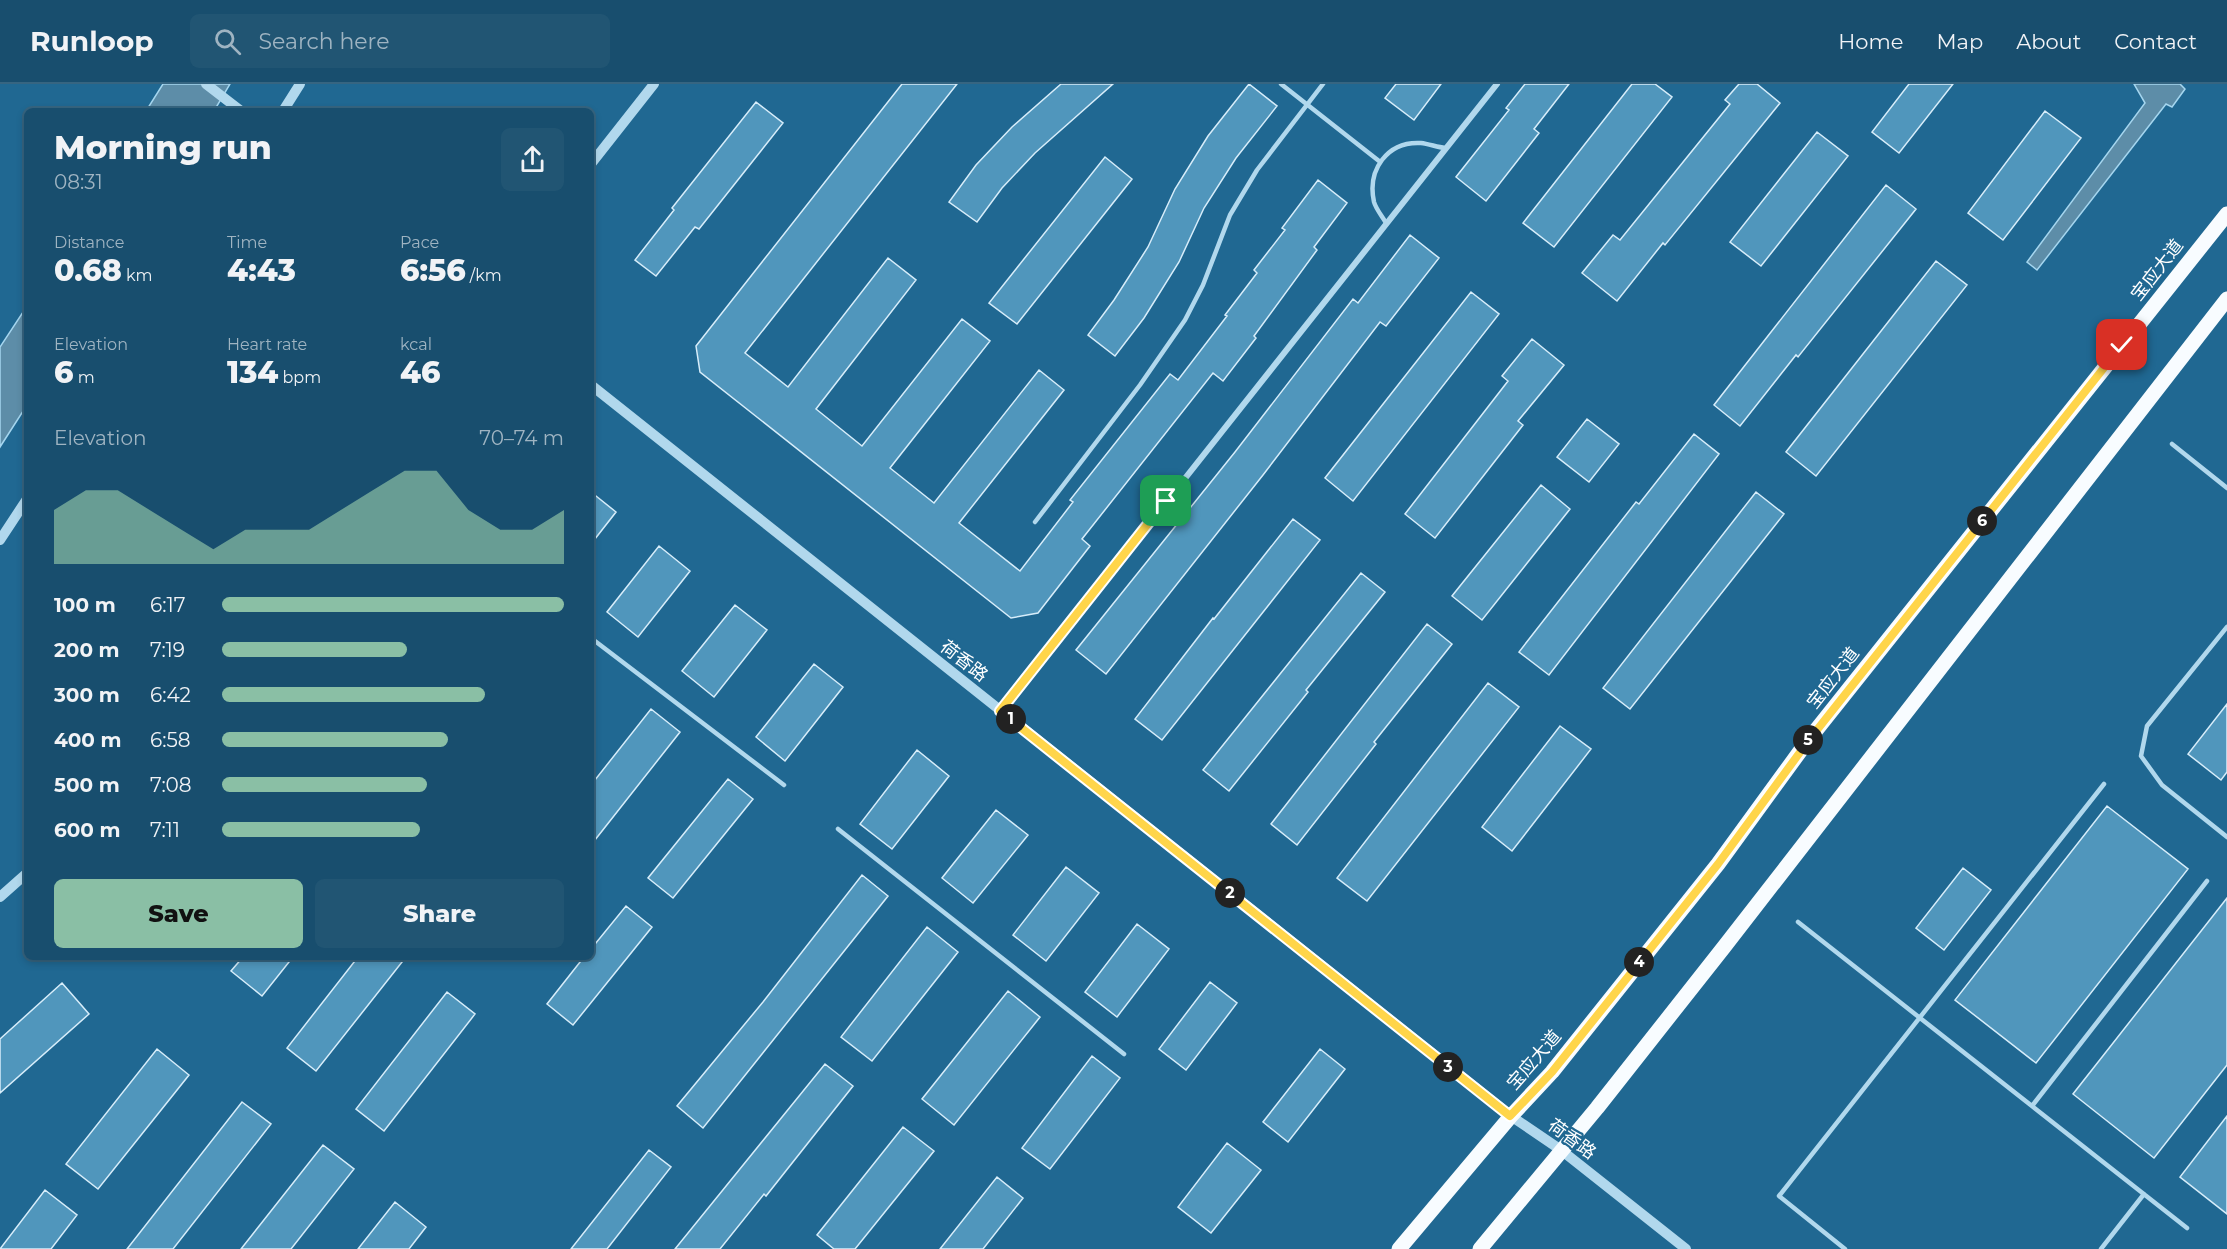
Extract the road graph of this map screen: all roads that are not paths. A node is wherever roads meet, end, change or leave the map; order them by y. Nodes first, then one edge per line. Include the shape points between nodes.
1 (206, 84) edge
2 (300, 84) edge
3 (654, 84) edge
4 (1281, 84) edge
5 (1323, 84) edge
6 (1497, 84) edge
7 (1307, 104) junction
8 (237, 108) edge
9 (285, 108) edge
10 (1444, 148) junction
11 (594, 160) edge
12 (1379, 162) junction
13 (2227, 214) edge
14 (1386, 223) junction
15 (2227, 299) edge
16 (594, 387) edge
17 (2172, 444) dead end
18 (2227, 488) edge
19 (24, 504) edge
20 (1035, 522) dead end
21 (0, 540) edge
22 (2227, 627) edge
23 (594, 640) edge
24 (1000, 711) junction
25 (2104, 783) dead end
26 (784, 785) dead end
27 (838, 829) dead end
28 (2226, 835) edge
29 (24, 876) edge
30 (2207, 881) dead end
31 (0, 897) edge
32 (1798, 922) dead end
33 (1920, 1018) junction
34 (1124, 1054) dead end
35 (2032, 1106) junction
36 (1510, 1116) junction
37 (1562, 1150) junction
38 (2145, 1194) junction
39 (2187, 1228) dead end
40 (1399, 1249) edge
41 (1480, 1249) edge
42 (1686, 1249) edge
43 (1845, 1249) edge
44 (2101, 1249) edge

1 - 8 street
2 - 9 street
3 - 11 street
4 - 7 lane
5 - 7 lane
6 - 10 street
7 - 12 lane
7 - 20 lane via 1257,170 1230,215 1185,320
10 - 12 lane via 1420,143 1400,146
10 - 14 street
12 - 14 lane via 1372,186 1375,204
13 - 36 main road, 宝应大道 via 1809,740 1718,864 1552,1072
14 - 24 street
15 - 37 main road
16 - 24 street, 荷香路
17 - 18 lane
19 - 21 street
22 - 28 lane via 2147,726 2141,756 2162,785
23 - 26 lane
24 - 36 street, 荷香路
25 - 33 lane
27 - 34 lane
29 - 31 street
30 - 35 lane
32 - 33 lane
33 - 35 lane
33 - 43 lane via 1779,1196
35 - 38 lane
36 - 37 street, 荷香路
36 - 40 main road, 宝应大道
37 - 41 main road
37 - 42 street, 荷香路
38 - 39 lane
38 - 44 lane

